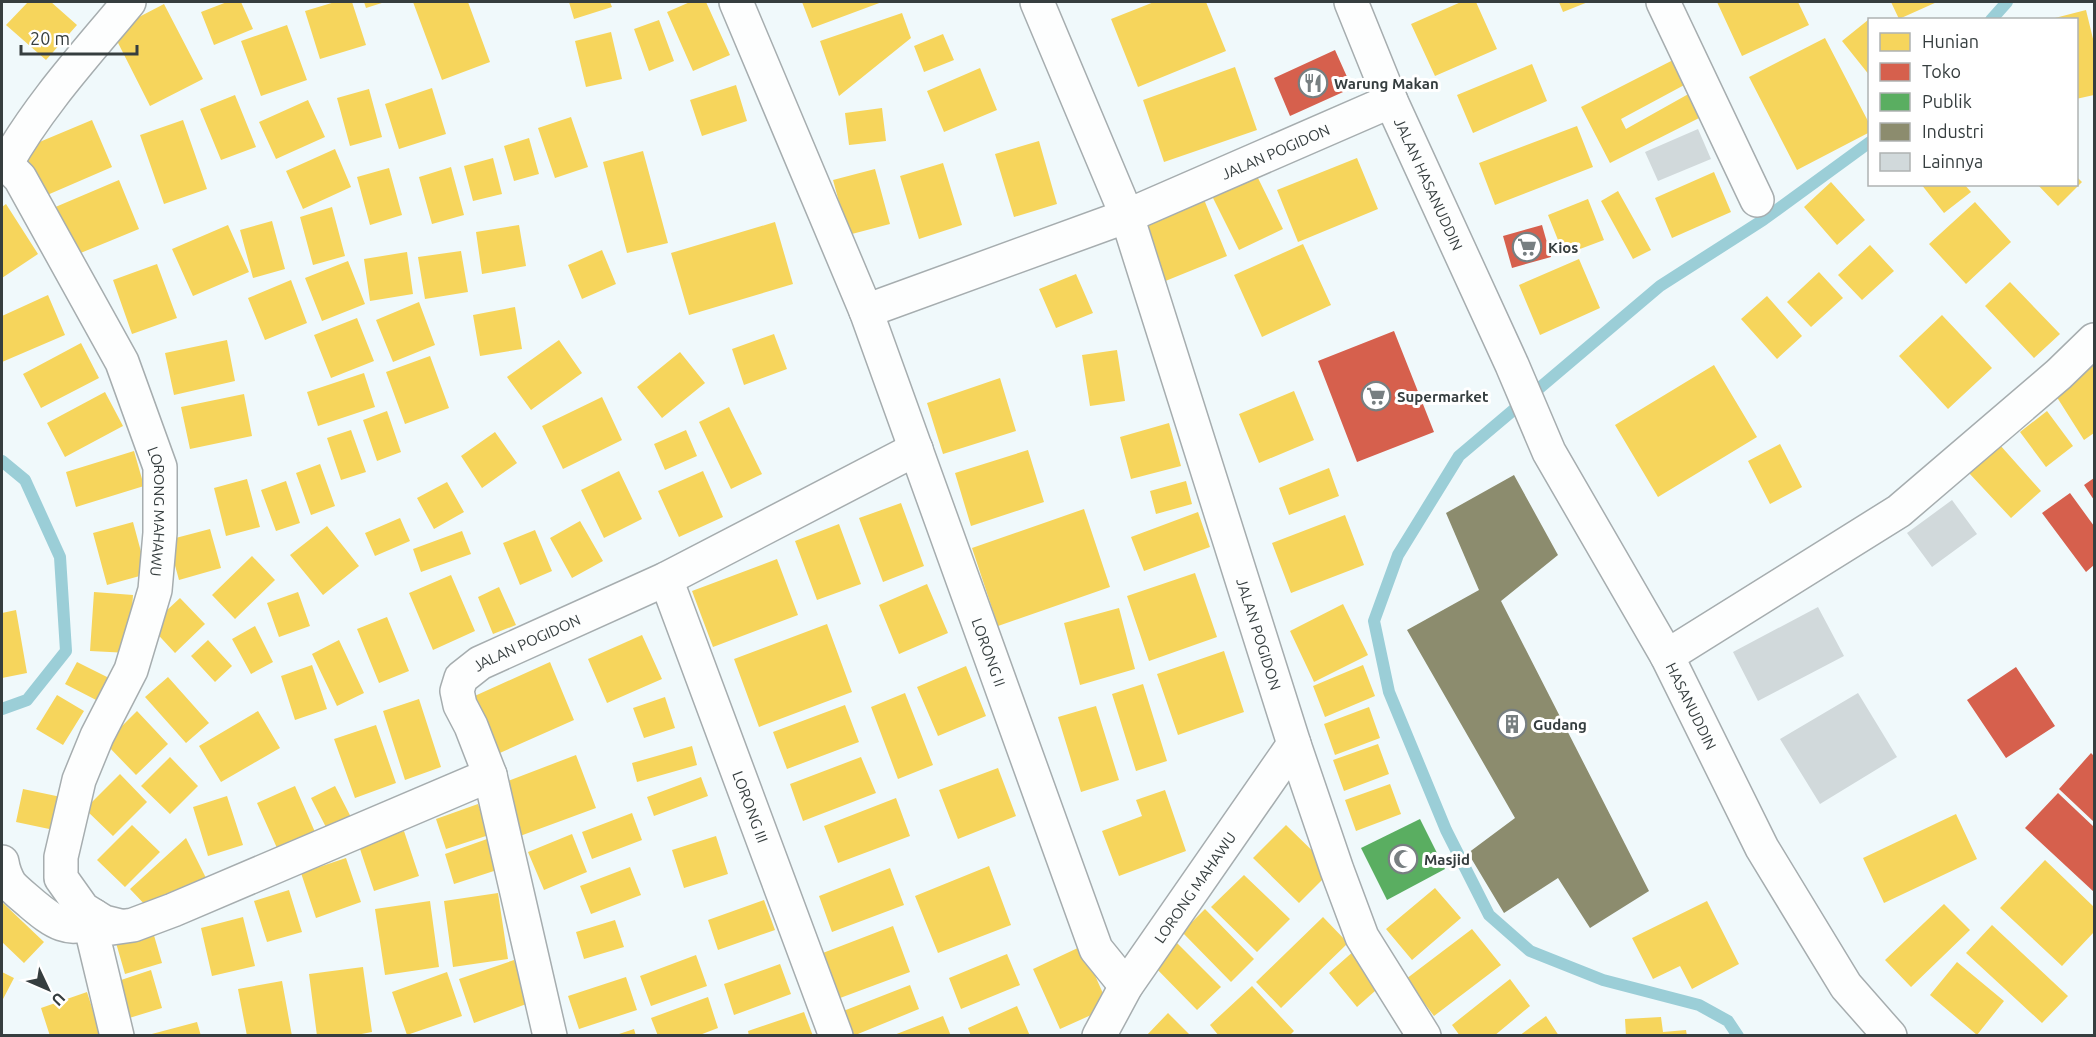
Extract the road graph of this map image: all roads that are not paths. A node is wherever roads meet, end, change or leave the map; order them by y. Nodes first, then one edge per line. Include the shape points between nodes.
1 (129, 2) edge
2 (736, 2) edge
3 (1037, 2) edge
4 (1351, 2) edge
5 (1663, 2) edge
6 (1391, 101) junction
7 (4, 164) edge
8 (1757, 200) dead end
9 (1127, 216) junction
10 (866, 310) junction
11 (2094, 340) edge
12 (1512, 365) joint
13 (916, 449) junction
14 (666, 579) junction
15 (1667, 656) junction
16 (1294, 744) junction
17 (490, 775) junction
18 (2, 862) edge
19 (107, 921) junction
20 (1126, 986) junction
21 (1413, 1031) edge
22 (544, 1034) edge
23 (117, 1035) edge
24 (836, 1035) edge
25 (1099, 1035) edge
26 (1890, 1035) edge

1 - 7 main road via 49,99
2 - 10 main road, LORONG II
3 - 9 main road, JALAN POGIDON
4 - 6 main road, JALAN HASANUDDIN
5 - 8 main road
6 - 9 main road, JALAN POGIDON
6 - 12 main road, JALAN HASANUDDIN
7 - 19 main road, LORONG MAHAWU via 20,178 122,362 160,467 155,590 131,670 79,780 61,857 62,878 83,909
9 - 10 main road
9 - 16 main road, JALAN POGIDON
10 - 13 main road, LORONG II
11 - 15 main road via 1899,511
12 - 15 main road, HASANUDDIN via 1549,452
13 - 14 main road, JALAN POGIDON
13 - 20 main road, LORONG II via 1096,949
14 - 17 main road, JALAN POGIDON via 480,663 462,678 457,691 460,705
14 - 24 main road, LORONG III
15 - 26 main road, HASANUDDIN via 1762,848 1846,986
16 - 20 main road, LORONG MAHAWU
16 - 21 main road, JALAN POGIDON via 1362,937
17 - 19 main road via 173,910 133,925
17 - 22 main road, JALAN POGIDON
18 - 19 main road via 9,883 51,920 69,926
19 - 23 main road via 93,936
20 - 25 main road, LORONG MAHAWU

